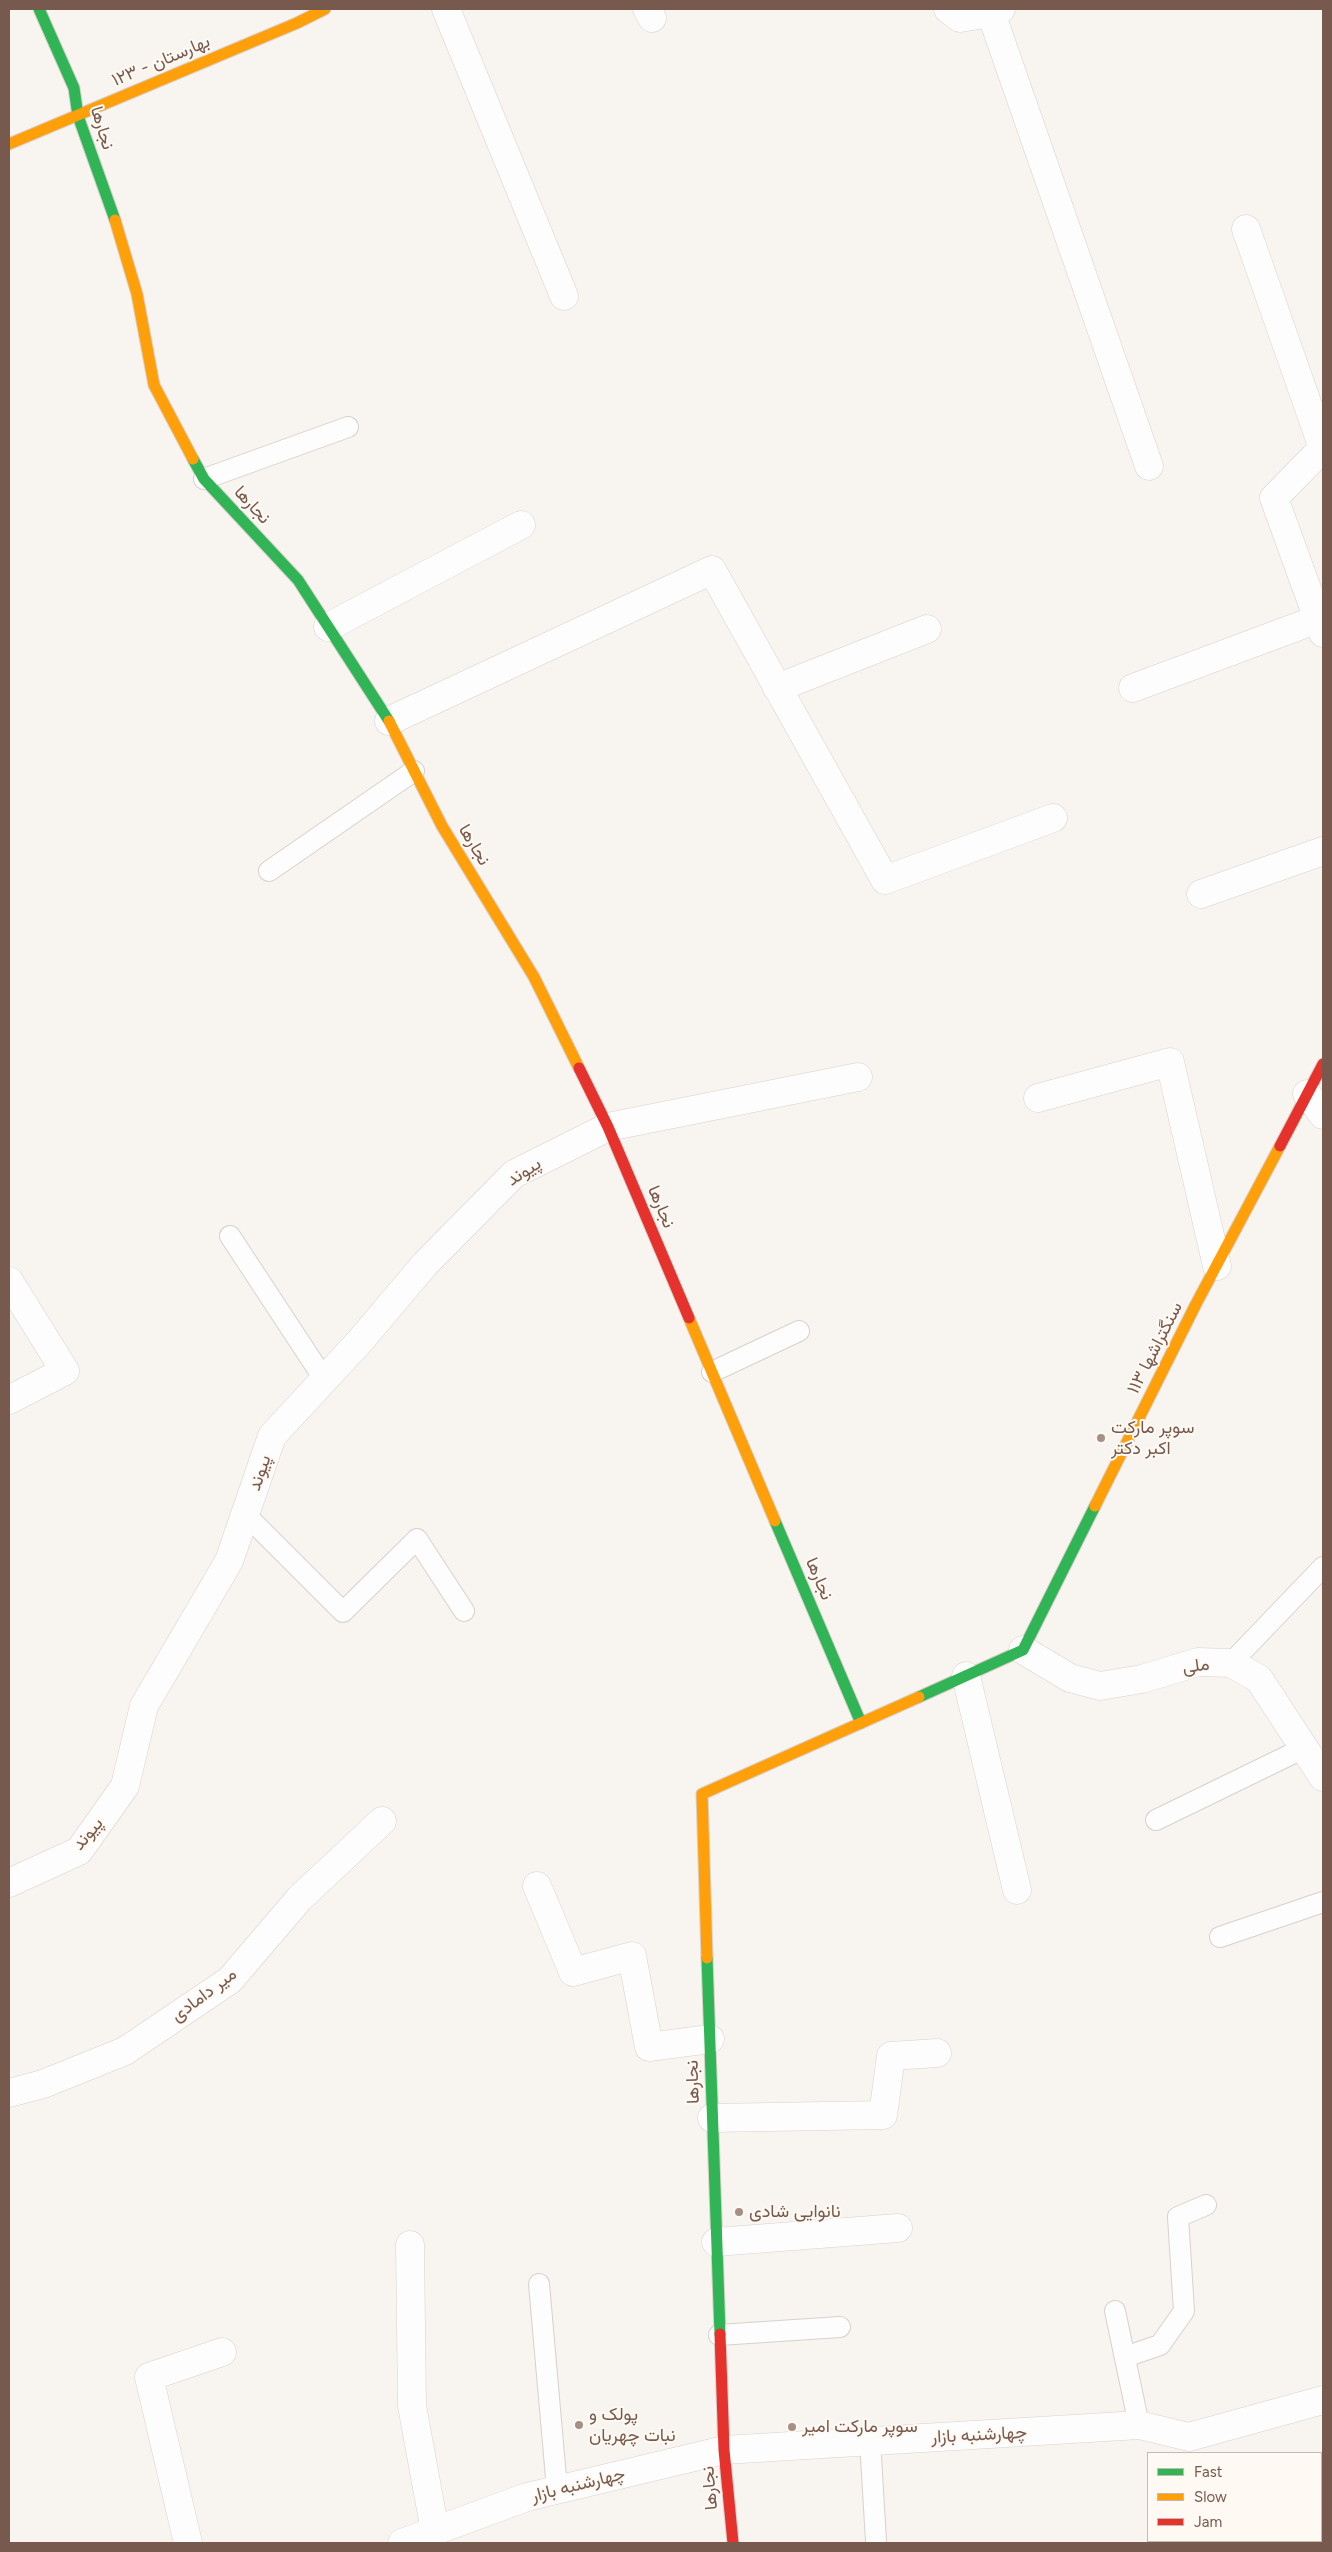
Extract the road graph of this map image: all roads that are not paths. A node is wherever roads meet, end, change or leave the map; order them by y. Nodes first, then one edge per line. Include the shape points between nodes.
1 (38, 9) edge
2 (325, 9) edge
3 (446, 9) edge
4 (948, 9) edge
5 (996, 11) edge
6 (78, 116) junction
7 (9, 144) edge
8 (1246, 229) dead end
9 (564, 296) dead end
10 (348, 428) dead end
11 (1149, 466) dead end
12 (204, 479) junction
13 (521, 525) dead end
14 (1321, 626) edge
15 (328, 627) junction
16 (927, 629) dead end
17 (777, 688) junction
18 (1133, 688) dead end
19 (389, 721) junction
20 (414, 771) junction
21 (1052, 818) dead end
22 (1323, 851) edge
23 (269, 871) dead end
24 (1201, 894) dead end
25 (1323, 1064) edge
26 (858, 1077) dead end
27 (1038, 1098) dead end
28 (1315, 1105) edge
29 (608, 1128) junction
30 (230, 1236) dead end
31 (1217, 1266) junction
32 (9, 1281) edge
33 (799, 1331) dead end
34 (712, 1372) junction
35 (324, 1379) junction
36 (9, 1400) edge
37 (245, 1514) junction
38 (1323, 1567) edge
39 (464, 1611) dead end
40 (1023, 1650) junction
41 (1231, 1663) junction
42 (966, 1676) junction
43 (861, 1723) junction
44 (1304, 1748) junction
45 (1323, 1777) edge
46 (1156, 1820) dead end
47 (382, 1821) dead end
48 (9, 1883) edge
49 (537, 1886) dead end
50 (1017, 1890) dead end
51 (1323, 1902) edge
52 (1220, 1937) dead end
53 (710, 2039) junction
54 (937, 2053) dead end
55 (9, 2093) edge
56 (712, 2118) junction
57 (1206, 2205) dead end
58 (898, 2228) dead end
59 (716, 2242) junction
60 (410, 2245) dead end
61 (539, 2284) dead end
62 (1115, 2311) dead end
63 (840, 2327) dead end
64 (719, 2335) junction
65 (222, 2352) dead end
66 (1125, 2357) junction
67 (1323, 2400) edge
68 (1139, 2425) junction
69 (870, 2441) junction
70 (724, 2450) junction
71 (557, 2489) junction
72 (435, 2531) junction
73 (876, 2541) dead end
74 (188, 2543) edge
75 (402, 2543) edge
76 (733, 2543) edge

1 - 6 street, نجارها via 74,88
2 - 6 street, بهارستان - ۱۲۳
3 - 9 street
4 - 5 street via 960,18
5 - 11 street
6 - 7 street, بهارستان - ۱۲۳
6 - 12 street, نجارها via 137,294 154,385
8 - 14 street via 1323,448 1274,498
10 - 12 lane
12 - 15 street, نجارها via 298,580
13 - 15 street
14 - 18 street
15 - 19 street, نجارها
16 - 17 street
17 - 19 street via 712,570
17 - 21 street via 885,880
19 - 20 street, نجارها
20 - 23 lane
20 - 29 street, نجارها via 442,826 534,977
22 - 24 street
25 - 28 street, سنگتراشها ۱۱۳
26 - 29 street, پیوند
27 - 31 street via 1170,1062
28 - 31 street, سنگتراشها ۱۱۳
29 - 34 street, نجارها
29 - 35 street, پیوند via 514,1174 425,1264
30 - 35 lane
31 - 40 street, سنگتراشها ۱۱۳
32 - 36 street via 65,1371
33 - 34 lane
34 - 43 street, نجارها
35 - 37 street, پیوند via 272,1436
37 - 39 lane via 343,1612 417,1539
37 - 48 street, پیوند via 229,1561 144,1706 125,1786 79,1851
38 - 41 lane
40 - 41 street, ملی via 1070,1678 1100,1686 1142,1679 1198,1662
40 - 42 street, نجارها
41 - 44 street, ملی via 1259,1679
42 - 43 street, نجارها
42 - 50 street
43 - 53 street, نجارها via 702,1794
44 - 45 street, ملی
44 - 46 lane
47 - 55 street, میر دامادی via 299,1899 230,1980 126,2051 43,2084
49 - 53 street via 572,1972 632,1956 649,2047
51 - 52 lane
53 - 56 street, نجارها
54 - 56 street via 891,2056 883,2115
56 - 59 street, نجارها
57 - 66 lane via 1178,2217 1184,2311 1160,2345
58 - 59 street
59 - 64 street, نجارها
60 - 72 street via 412,2406
61 - 71 lane
62 - 66 lane
63 - 64 lane
64 - 70 street, نجارها
65 - 74 street via 149,2378
66 - 68 lane
67 - 68 street, چهارشنبه بازار via 1189,2437
68 - 69 street, چهارشنبه بازار
69 - 70 street, چهارشنبه بازار
69 - 73 lane
70 - 71 street, چهارشنبه بازار
70 - 76 street, نجارها
71 - 72 street, چهارشنبه بازار via 526,2497
72 - 75 street, چهارشنبه بازار

